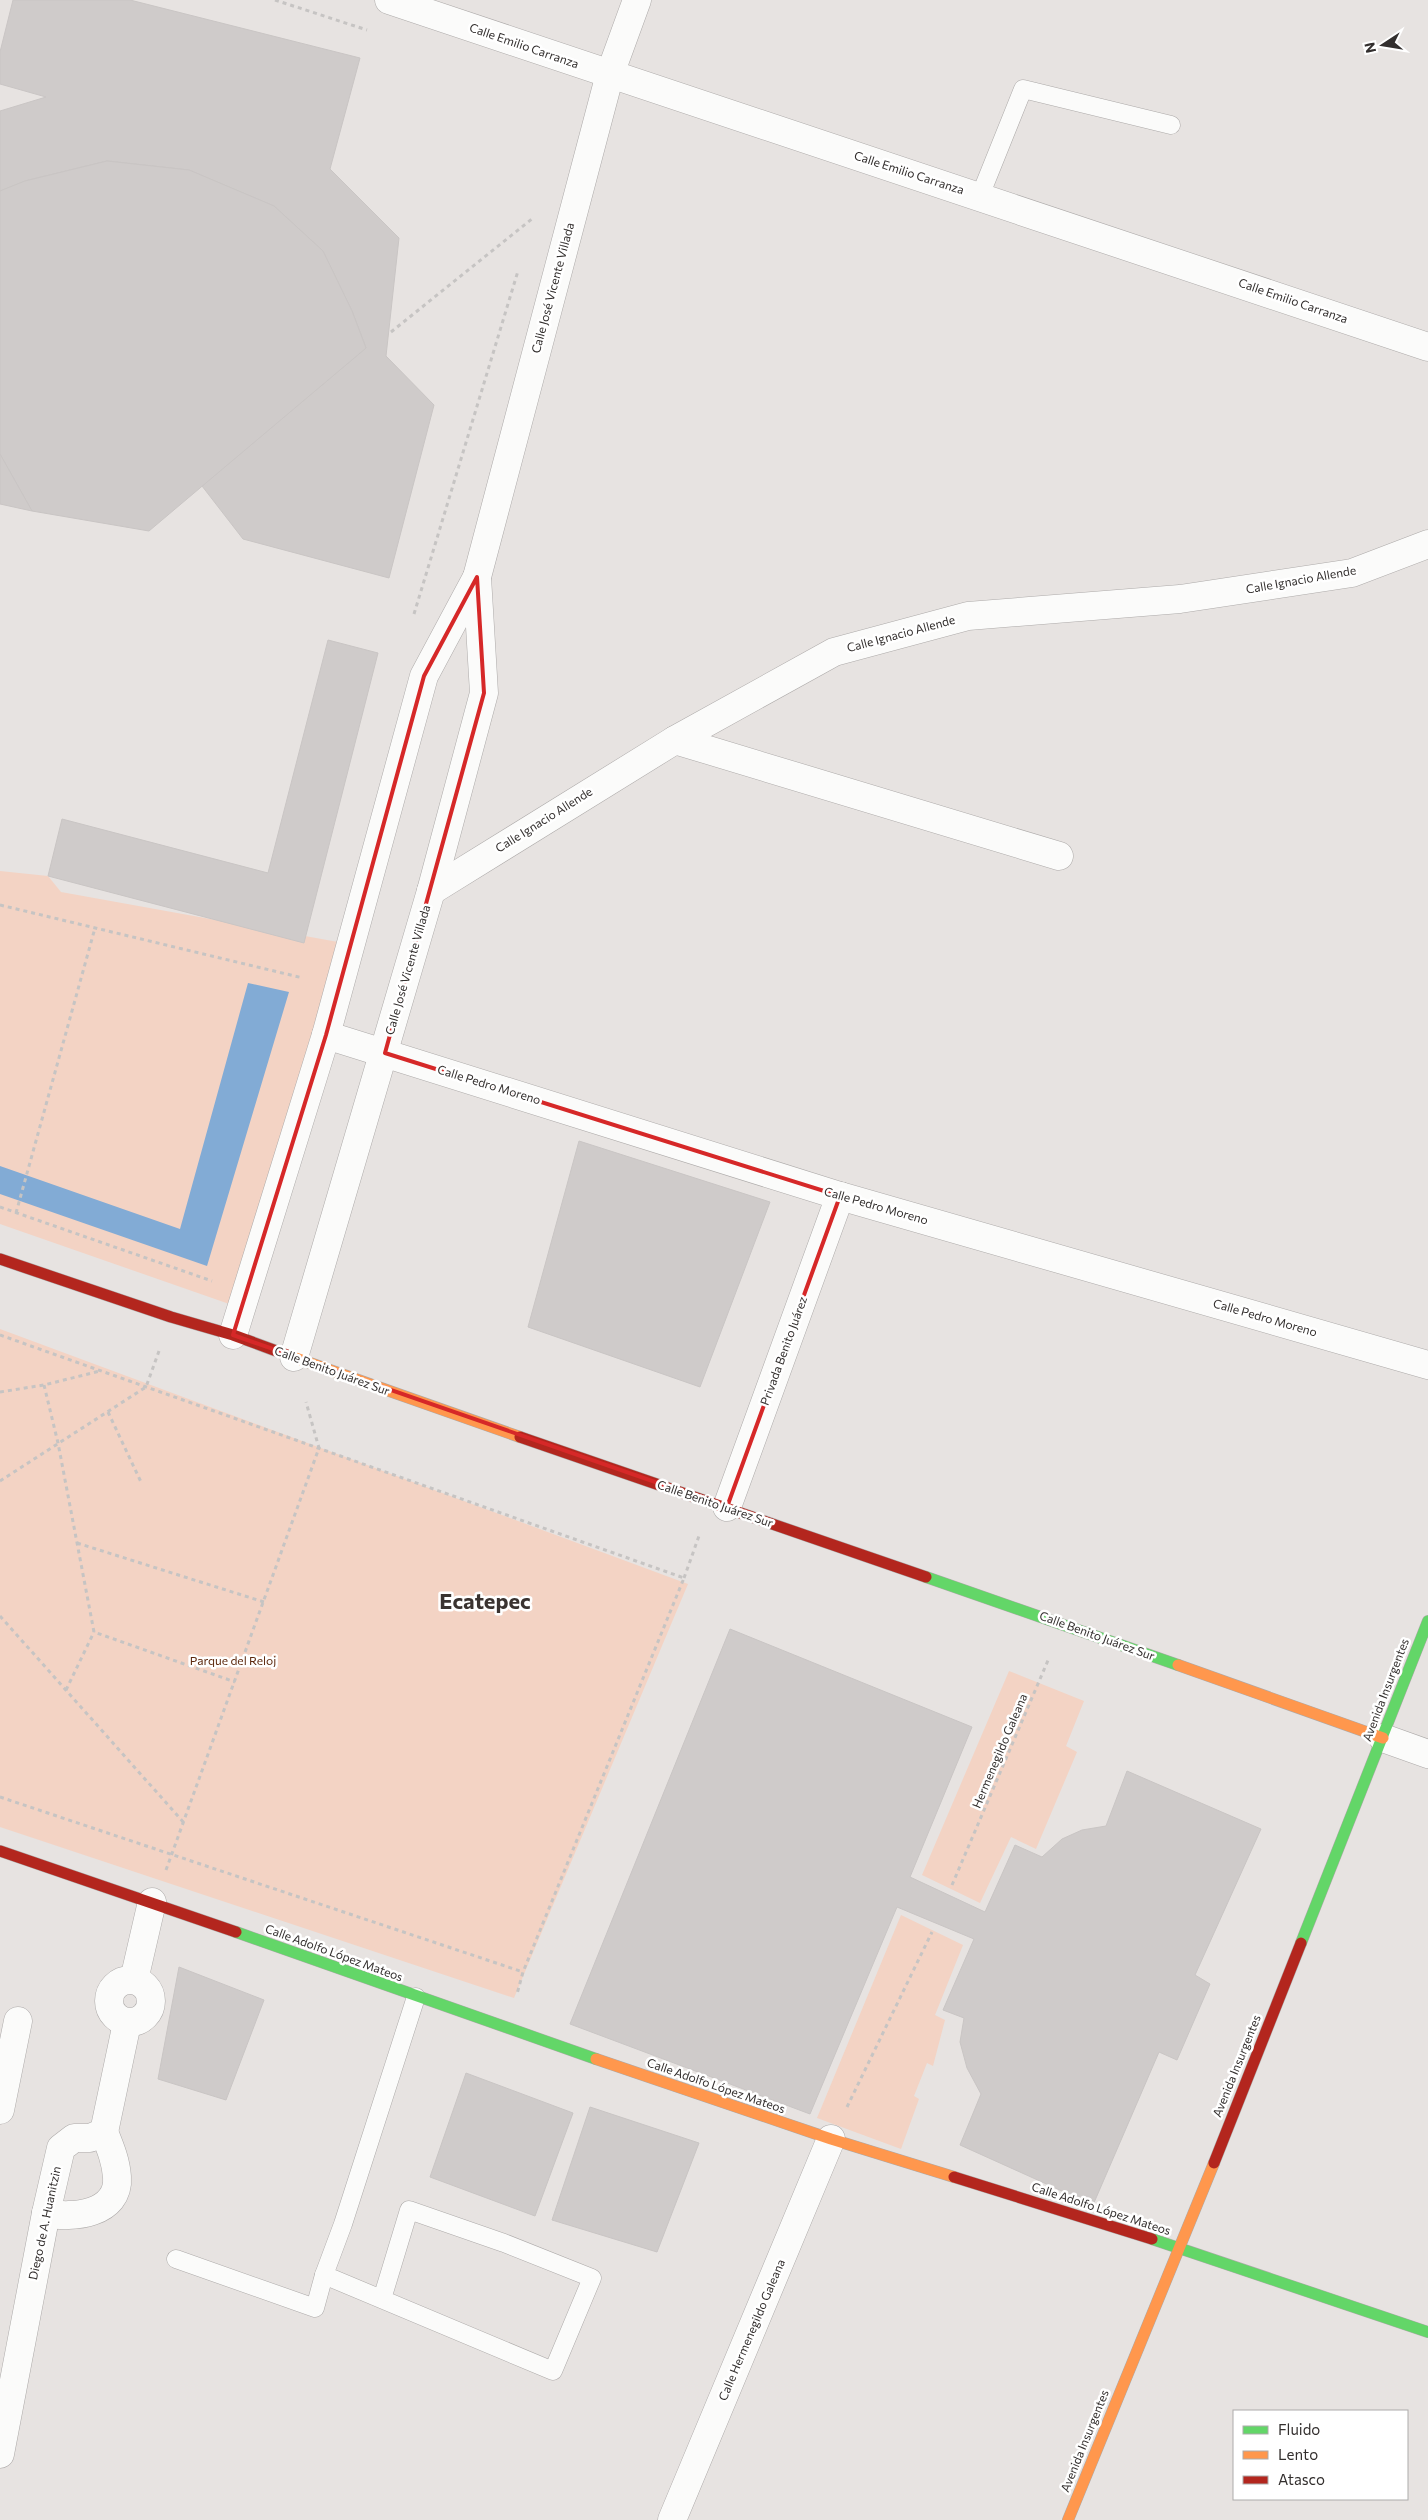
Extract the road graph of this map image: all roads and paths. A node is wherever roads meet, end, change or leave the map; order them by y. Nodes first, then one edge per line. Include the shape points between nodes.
1 (275, 0) edge
2 (389, 0) edge
3 (636, 0) edge
4 (376, 33) dead end
5 (610, 74) junction
6 (1171, 125) dead end
7 (980, 196) junction
8 (531, 227) dead end
9 (519, 265) dead end
10 (391, 332) dead end
11 (1428, 347) edge
12 (1428, 544) edge
13 (477, 577) junction
14 (413, 617) dead end
15 (675, 740) junction
16 (1059, 856) dead end
17 (431, 890) junction
18 (0, 905) edge
19 (95, 928) junction
20 (306, 969) dead end
21 (303, 978) junction
22 (301, 988) dead end
23 (326, 1035) junction
24 (385, 1053) junction
25 (840, 1196) junction
26 (0, 1207) edge
27 (16, 1213) junction
28 (0, 1258) edge
29 (216, 1272) dead end
30 (0, 1335) edge
31 (233, 1336) junction
32 (294, 1357) junction
33 (1428, 1365) edge
34 (100, 1371) junction
35 (44, 1384) junction
36 (146, 1387) junction
37 (0, 1392) edge
38 (108, 1412) junction
39 (58, 1444) junction
40 (319, 1448) junction
41 (0, 1480) edge
42 (141, 1482) dead end
43 (719, 1505) junction
44 (78, 1543) junction
45 (684, 1578) junction
46 (264, 1602) junction
47 (0, 1616) edge
48 (1428, 1621) edge
49 (1064, 1624) junction
50 (94, 1632) junction
51 (235, 1682) junction
52 (66, 1690) junction
53 (1382, 1738) junction
54 (1428, 1754) edge
55 (0, 1797) edge
56 (184, 1824) junction
57 (0, 1852) edge
58 (173, 1855) junction
59 (952, 1885) dead end
60 (152, 1902) junction
61 (932, 1932) dead end
62 (416, 1997) junction
63 (18, 2021) dead end
64 (0, 2110) edge
65 (104, 2132) junction
66 (831, 2139) junction
67 (46, 2214) junction
68 (1178, 2248) junction
69 (176, 2259) dead end
70 (324, 2275) junction
71 (382, 2298) junction
72 (1428, 2332) edge
73 (0, 2454) edge
74 (672, 2520) edge
75 (1068, 2520) edge

1 - 4 path
2 - 5 street, Calle Emilio Carranza
3 - 5 street, Calle José Vicente Villada
5 - 7 street, Calle Emilio Carranza
5 - 13 street, Calle José Vicente Villada
6 - 7 lane via 1023,89
7 - 11 street, Calle Emilio Carranza
8 - 10 path via 534,218
9 - 14 path
12 - 15 street, Calle Ignacio Allende via 1352,573 1180,599 958,619 834,652
13 - 17 street, Calle José Vicente Villada via 484,693
13 - 23 street, Calle José Vicente Villada via 424,676
15 - 16 street
15 - 17 street, Calle Ignacio Allende
17 - 24 street, Calle José Vicente Villada
18 - 19 path
19 - 21 path
19 - 27 path
20 - 21 path
21 - 22 path
23 - 24 street, Calle Pedro Moreno
23 - 31 street, Calle José Vicente Villada
24 - 25 street, Calle Pedro Moreno
24 - 32 street, Calle José Vicente Villada
25 - 33 street, Calle Pedro Moreno
25 - 43 street, Privada Benito Juárez
26 - 27 path
27 - 29 path via 214,1282
28 - 31 street, Calle Benito Juárez Sur
30 - 34 path
31 - 32 street, Calle Benito Juárez Sur
32 - 43 street, Calle Benito Juárez Sur
34 - 35 path
34 - 36 path
35 - 37 path
35 - 39 path
36 - 38 path
36 - 40 path
38 - 39 path
38 - 42 path
39 - 41 path
39 - 44 path
40 - 45 path
40 - 46 path
43 - 45 path
43 - 49 street, Calle Benito Juárez Sur
44 - 46 path
44 - 50 path
45 - 58 path via 523,1972
46 - 51 path
47 - 52 path
48 - 53 street, Avenida Insurgentes
49 - 53 street, Calle Benito Juárez Sur
49 - 59 path, Hermenegildo Galeana
50 - 51 path
50 - 52 path
51 - 56 path
52 - 56 path
53 - 54 street, Calle Benito Juárez Sur
53 - 68 street, Avenida Insurgentes
55 - 58 path
56 - 58 path
57 - 60 street, Calle Adolfo López Mateos
60 - 62 street, Calle Adolfo López Mateos
60 - 65 street via 134,1980 147,1989 150,2009 141,2020 127,2023
61 - 66 path
62 - 66 street, Calle Adolfo López Mateos
62 - 70 lane
63 - 64 street
65 - 67 street, Diego de A. Huanitzin via 90,2138 74,2138 61,2148
65 - 67 street via 118,2178 110,2201 78,2216
66 - 68 street, Calle Adolfo López Mateos
66 - 74 street, Calle Hermenegildo Galeana
67 - 73 street, Diego de A. Huanitzin
68 - 72 street, Calle Adolfo López Mateos
68 - 75 street, Avenida Insurgentes
69 - 70 lane via 315,2308
70 - 71 lane
71 - 71 lane via 553,2371 592,2278 409,2210

